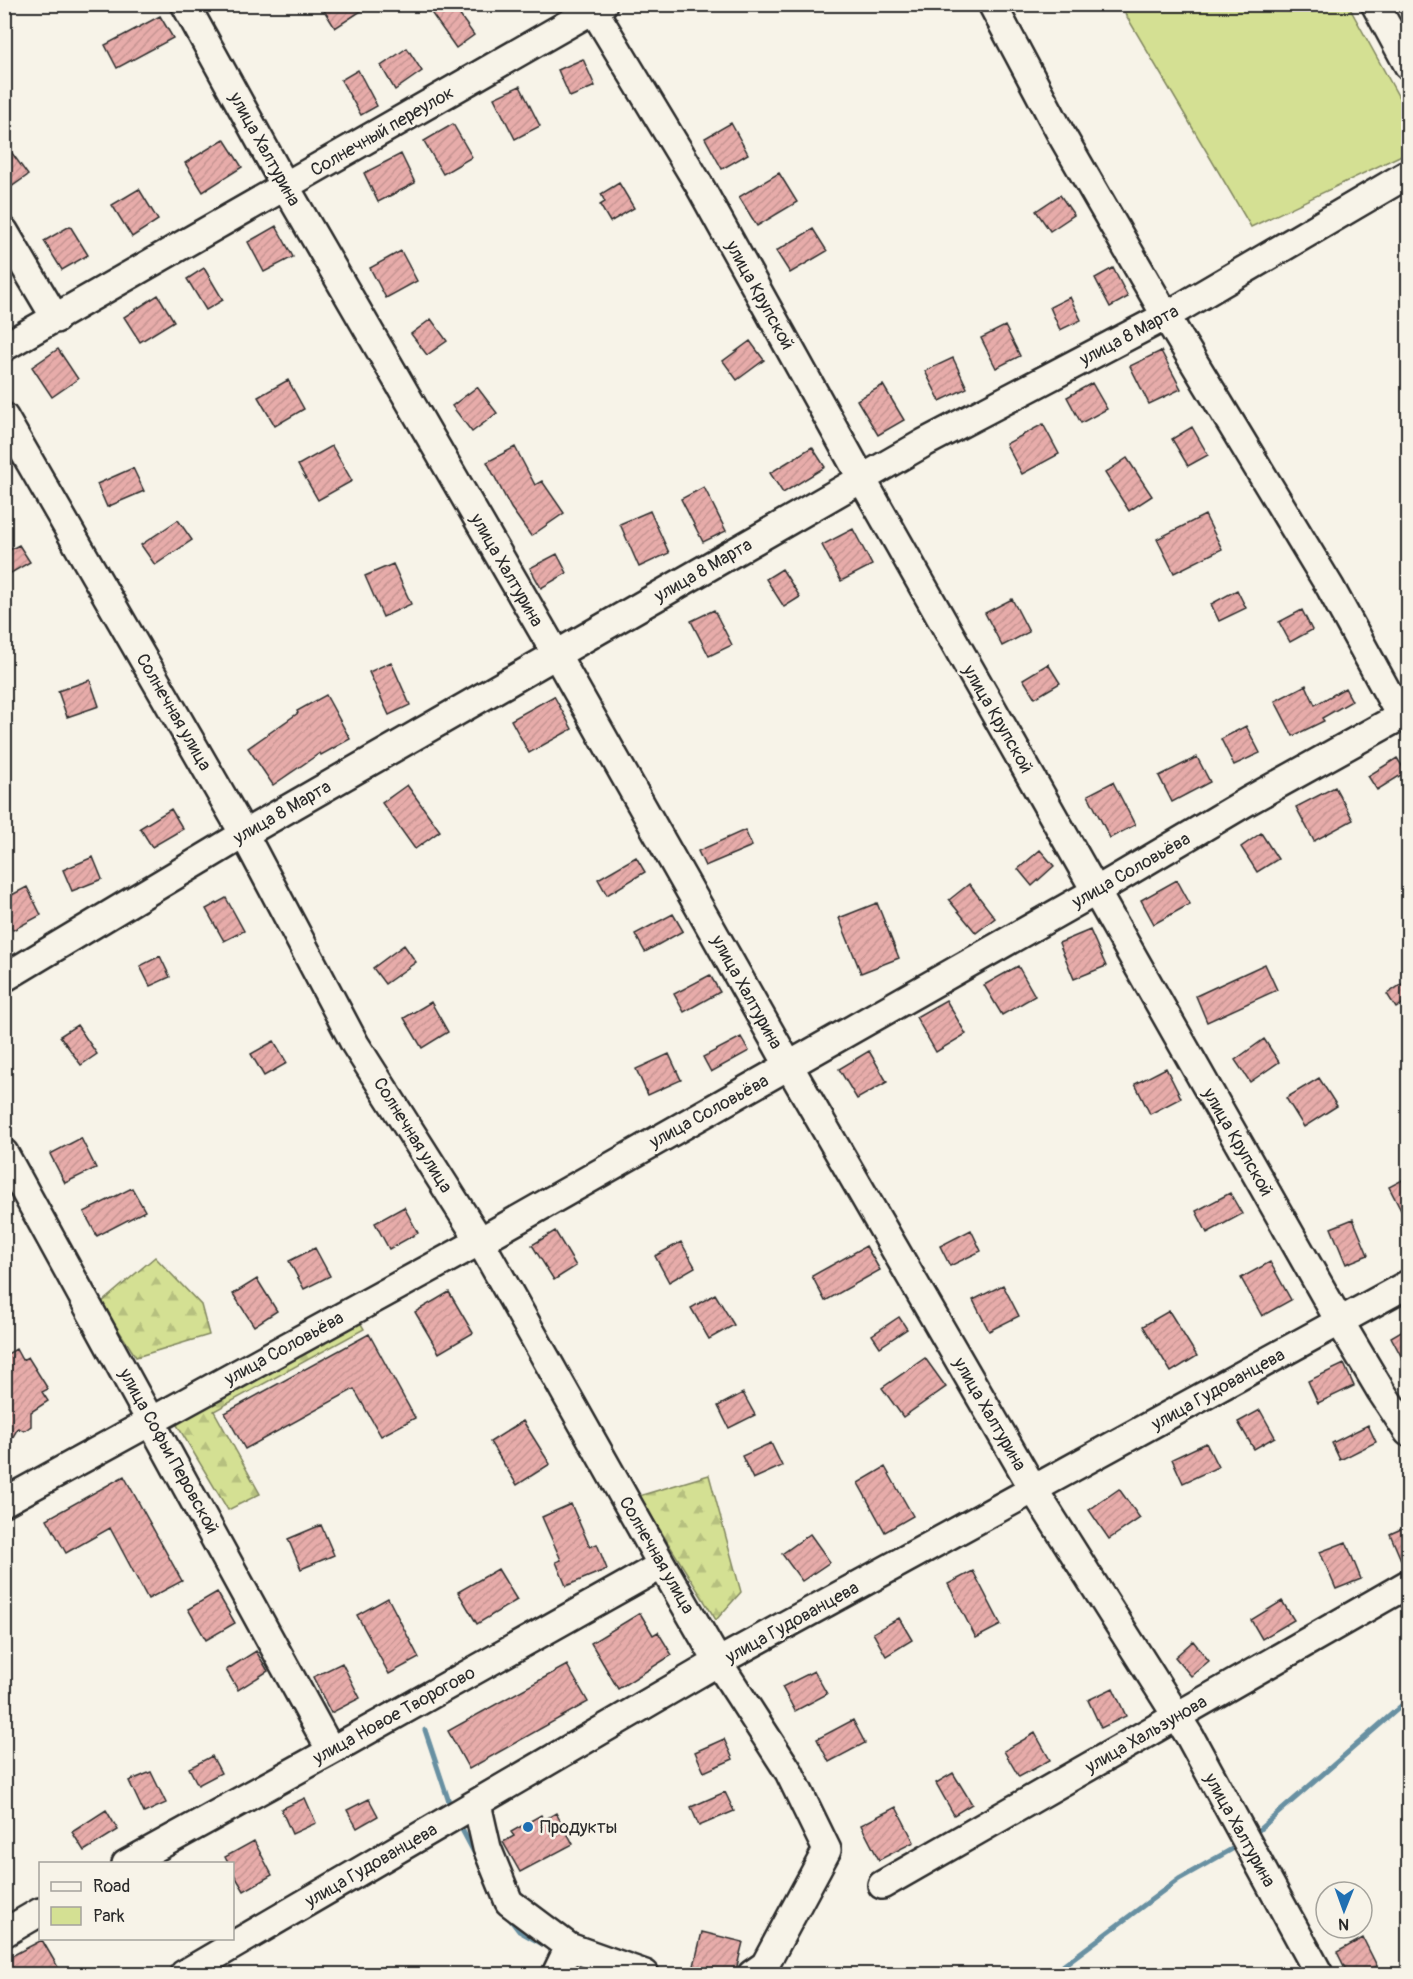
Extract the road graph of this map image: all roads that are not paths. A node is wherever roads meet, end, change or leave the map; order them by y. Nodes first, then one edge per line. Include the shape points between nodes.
1 (185, 4) edge
2 (992, 4) edge
3 (1374, 4) edge
4 (595, 6) edge
5 (1408, 65) edge
6 (1408, 174) edge
7 (285, 186) junction
8 (4, 231) edge
9 (1166, 316) junction
10 (56, 319) junction
11 (4, 348) edge
12 (4, 417) edge
13 (862, 479) junction
14 (556, 654) junction
15 (1406, 716) edge
16 (244, 834) junction
17 (1096, 891) junction
18 (4, 978) edge
19 (789, 1066) junction
20 (4, 1153) edge
21 (480, 1241) junction
22 (1408, 1284) edge
23 (1340, 1322) junction
24 (152, 1420) junction
25 (1408, 1432) edge
26 (1034, 1490) junction
27 (4, 1502) edge
28 (662, 1565) junction
29 (1408, 1584) edge
30 (718, 1662) junction
31 (1176, 1717) junction
32 (331, 1751) junction
33 (477, 1803) junction
34 (128, 1862) edge
35 (882, 1885) dead end
36 (39, 1913) edge
37 (4, 1933) edge
38 (569, 1947) junction
39 (184, 1974) edge
40 (556, 1974) edge
41 (645, 1974) edge
42 (752, 1974) edge
43 (1319, 1974) edge

1 - 7 street, улица Халтурина
2 - 9 street via 1060,134
3 - 5 street
4 - 7 street, Солнечный переулок
4 - 13 street, улица Крупской via 699,183
6 - 9 street, улица 8 Марта
7 - 10 street, Солнечный переулок
7 - 14 street, улица Халтурина
8 - 10 street
9 - 13 street, улица 8 Марта
9 - 15 street
10 - 11 street, Солнечный переулок
12 - 16 street, Солнечная улица
13 - 14 street, улица 8 Марта
13 - 17 street, улица Крупской
14 - 16 street, улица 8 Марта
14 - 19 street, улица Халтурина
15 - 17 street, улица Соловьёва via 1248,801
16 - 18 street, улица 8 Марта
16 - 21 street, Солнечная улица via 355,1044
17 - 19 street, улица Соловьёва
17 - 23 street, улица Крупской
19 - 21 street, улица Соловьёва
19 - 26 street, улица Халтурина
20 - 24 street, улица Софьи Перовской
21 - 24 street, улица Соловьёва
21 - 28 street, Солнечная улица
22 - 23 street, улица Гудованцева
23 - 25 street, улица Крупской
23 - 26 street, улица Гудованцева
24 - 27 street, улица Соловьёва
24 - 32 street, улица Софьи Перовской
26 - 30 street, улица Гудованцева
26 - 31 street, улица Халтурина
28 - 30 street, Солнечная улица
28 - 32 street, улица Новое Творогово
29 - 31 street, улица Хальзунова
30 - 33 street, улица Гудованцева
30 - 42 street, Солнечная улица via 789,1772 827,1850 765,1965
31 - 35 street, улица Хальзунова
31 - 43 street, улица Халтурина
32 - 34 street, улица Новое Творогово
33 - 38 street via 487,1848 509,1902
33 - 39 street, улица Гудованцева
36 - 37 street
38 - 40 street
38 - 41 street

